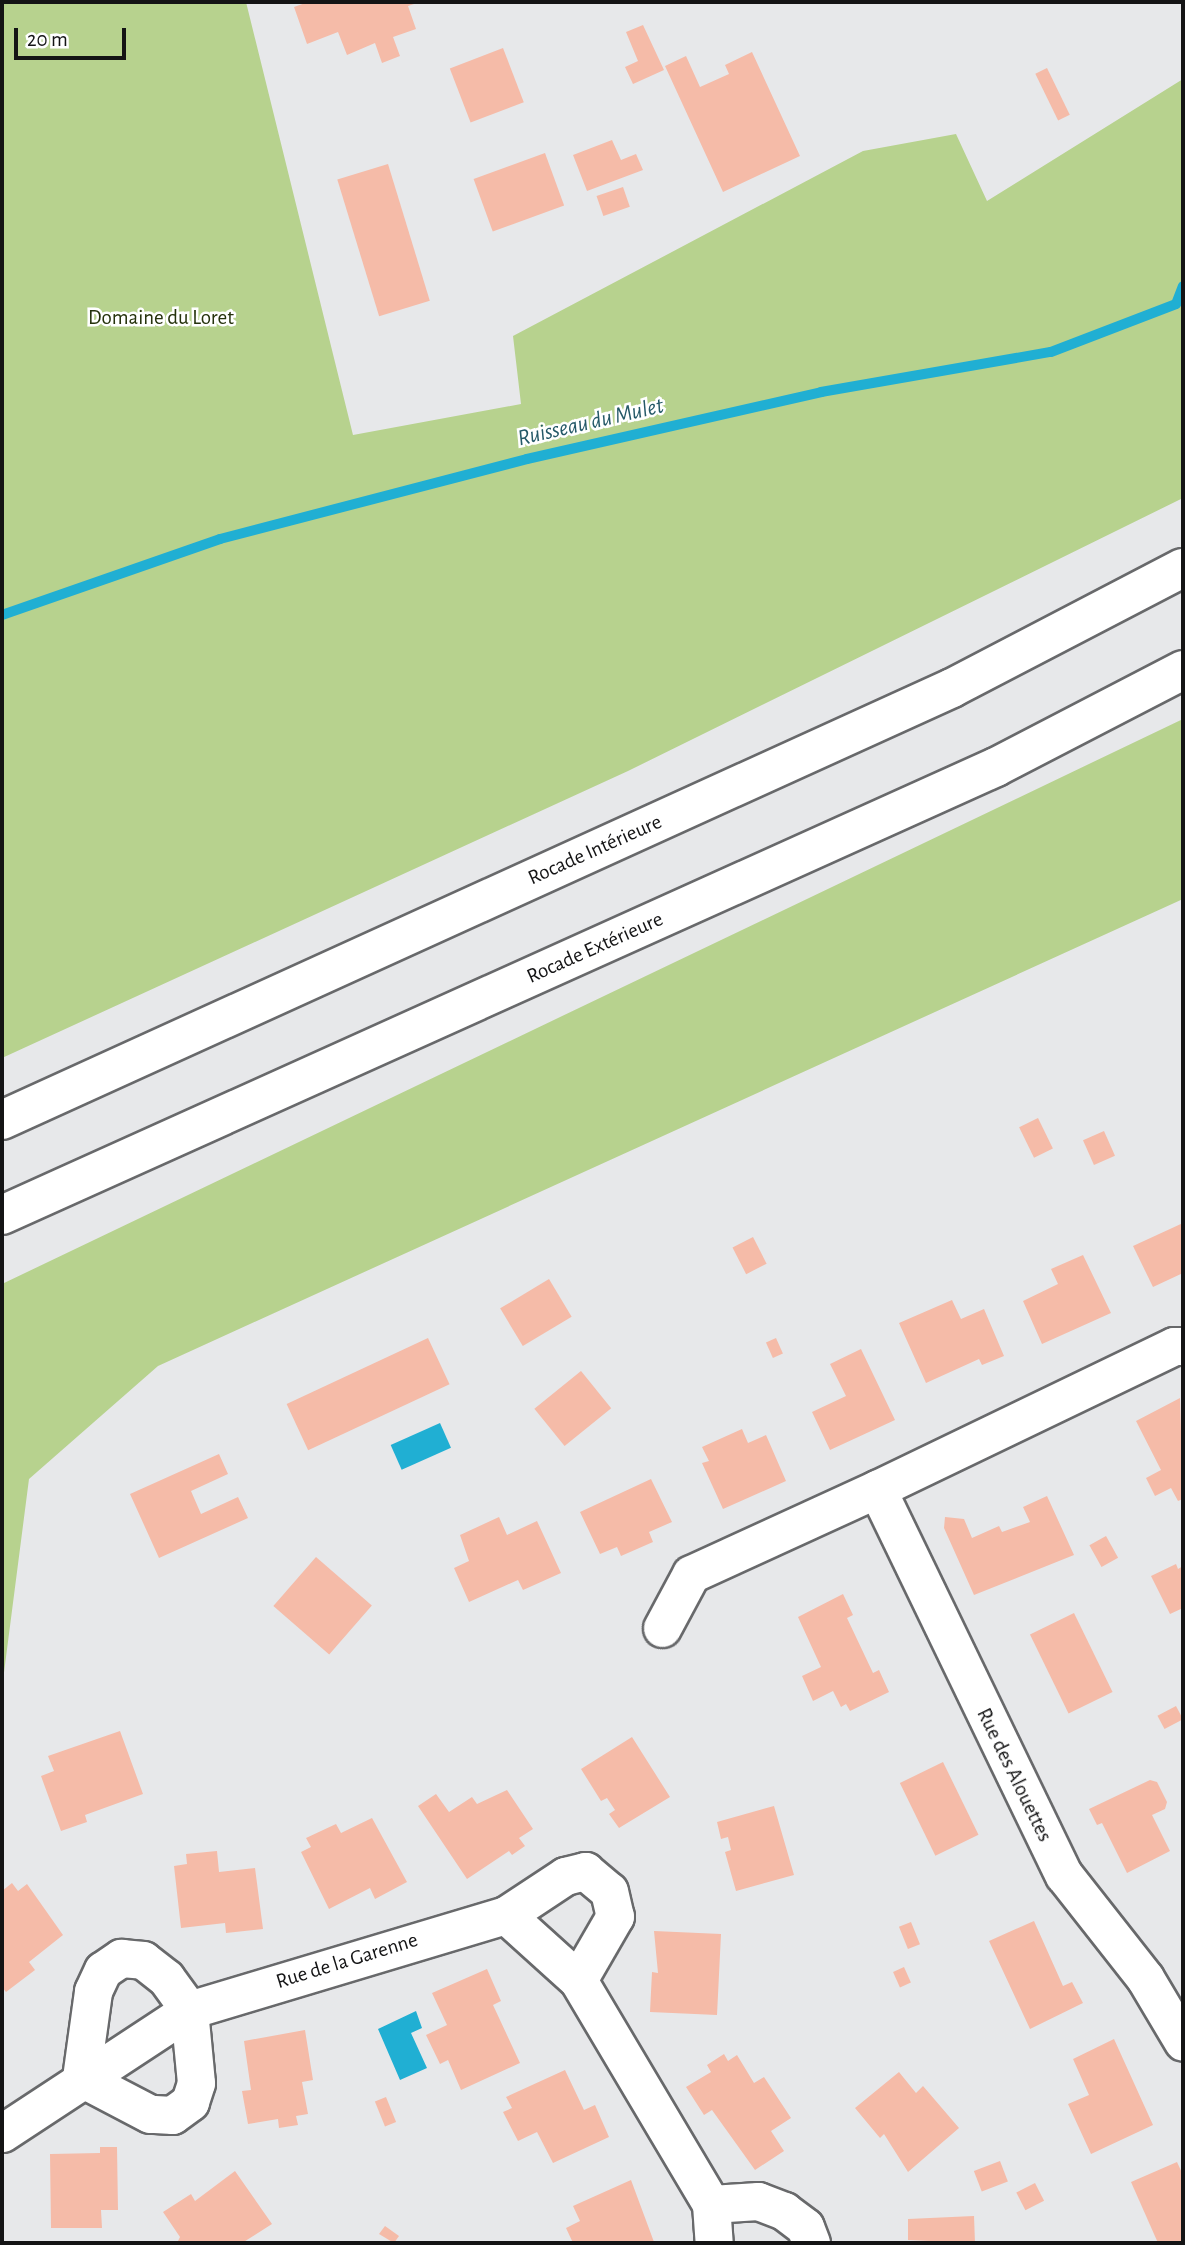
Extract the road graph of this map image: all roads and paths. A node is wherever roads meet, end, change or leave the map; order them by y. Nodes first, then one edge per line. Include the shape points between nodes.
1 (1183, 568) edge
2 (1183, 670) edge
3 (2, 1120) edge
4 (2, 1216) edge
5 (1183, 1346) edge
6 (877, 1489) junction
7 (662, 1628) dead end
8 (506, 1915) junction
9 (578, 1980) junction
10 (189, 2010) junction
11 (1183, 2042) edge
12 (81, 2078) junction
13 (2, 2133) edge
14 (711, 2204) junction
15 (713, 2243) edge
16 (811, 2243) edge

1 - 3 highway, Rocade Intérieure via 952,688
2 - 4 highway, Rocade Extérieure via 996,767
5 - 6 street via 1174,1346
6 - 7 street via 691,1574
6 - 11 street, Rue des Alouettes via 1064,1875 1144,1978
8 - 9 street
8 - 9 street, Rue de la Garenne via 575,1873 585,1871 609,1891 615,1916
8 - 10 street, Rue de la Garenne
9 - 14 street
10 - 12 street, Rue de la Garenne
10 - 12 street via 196,2083 190,2102 172,2115 150,2114
10 - 12 street via 166,1978 143,1960 121,1958 103,1970 93,1991
12 - 13 street, Rue de la Garenne
14 - 15 street
14 - 16 street via 758,2200 805,2227

